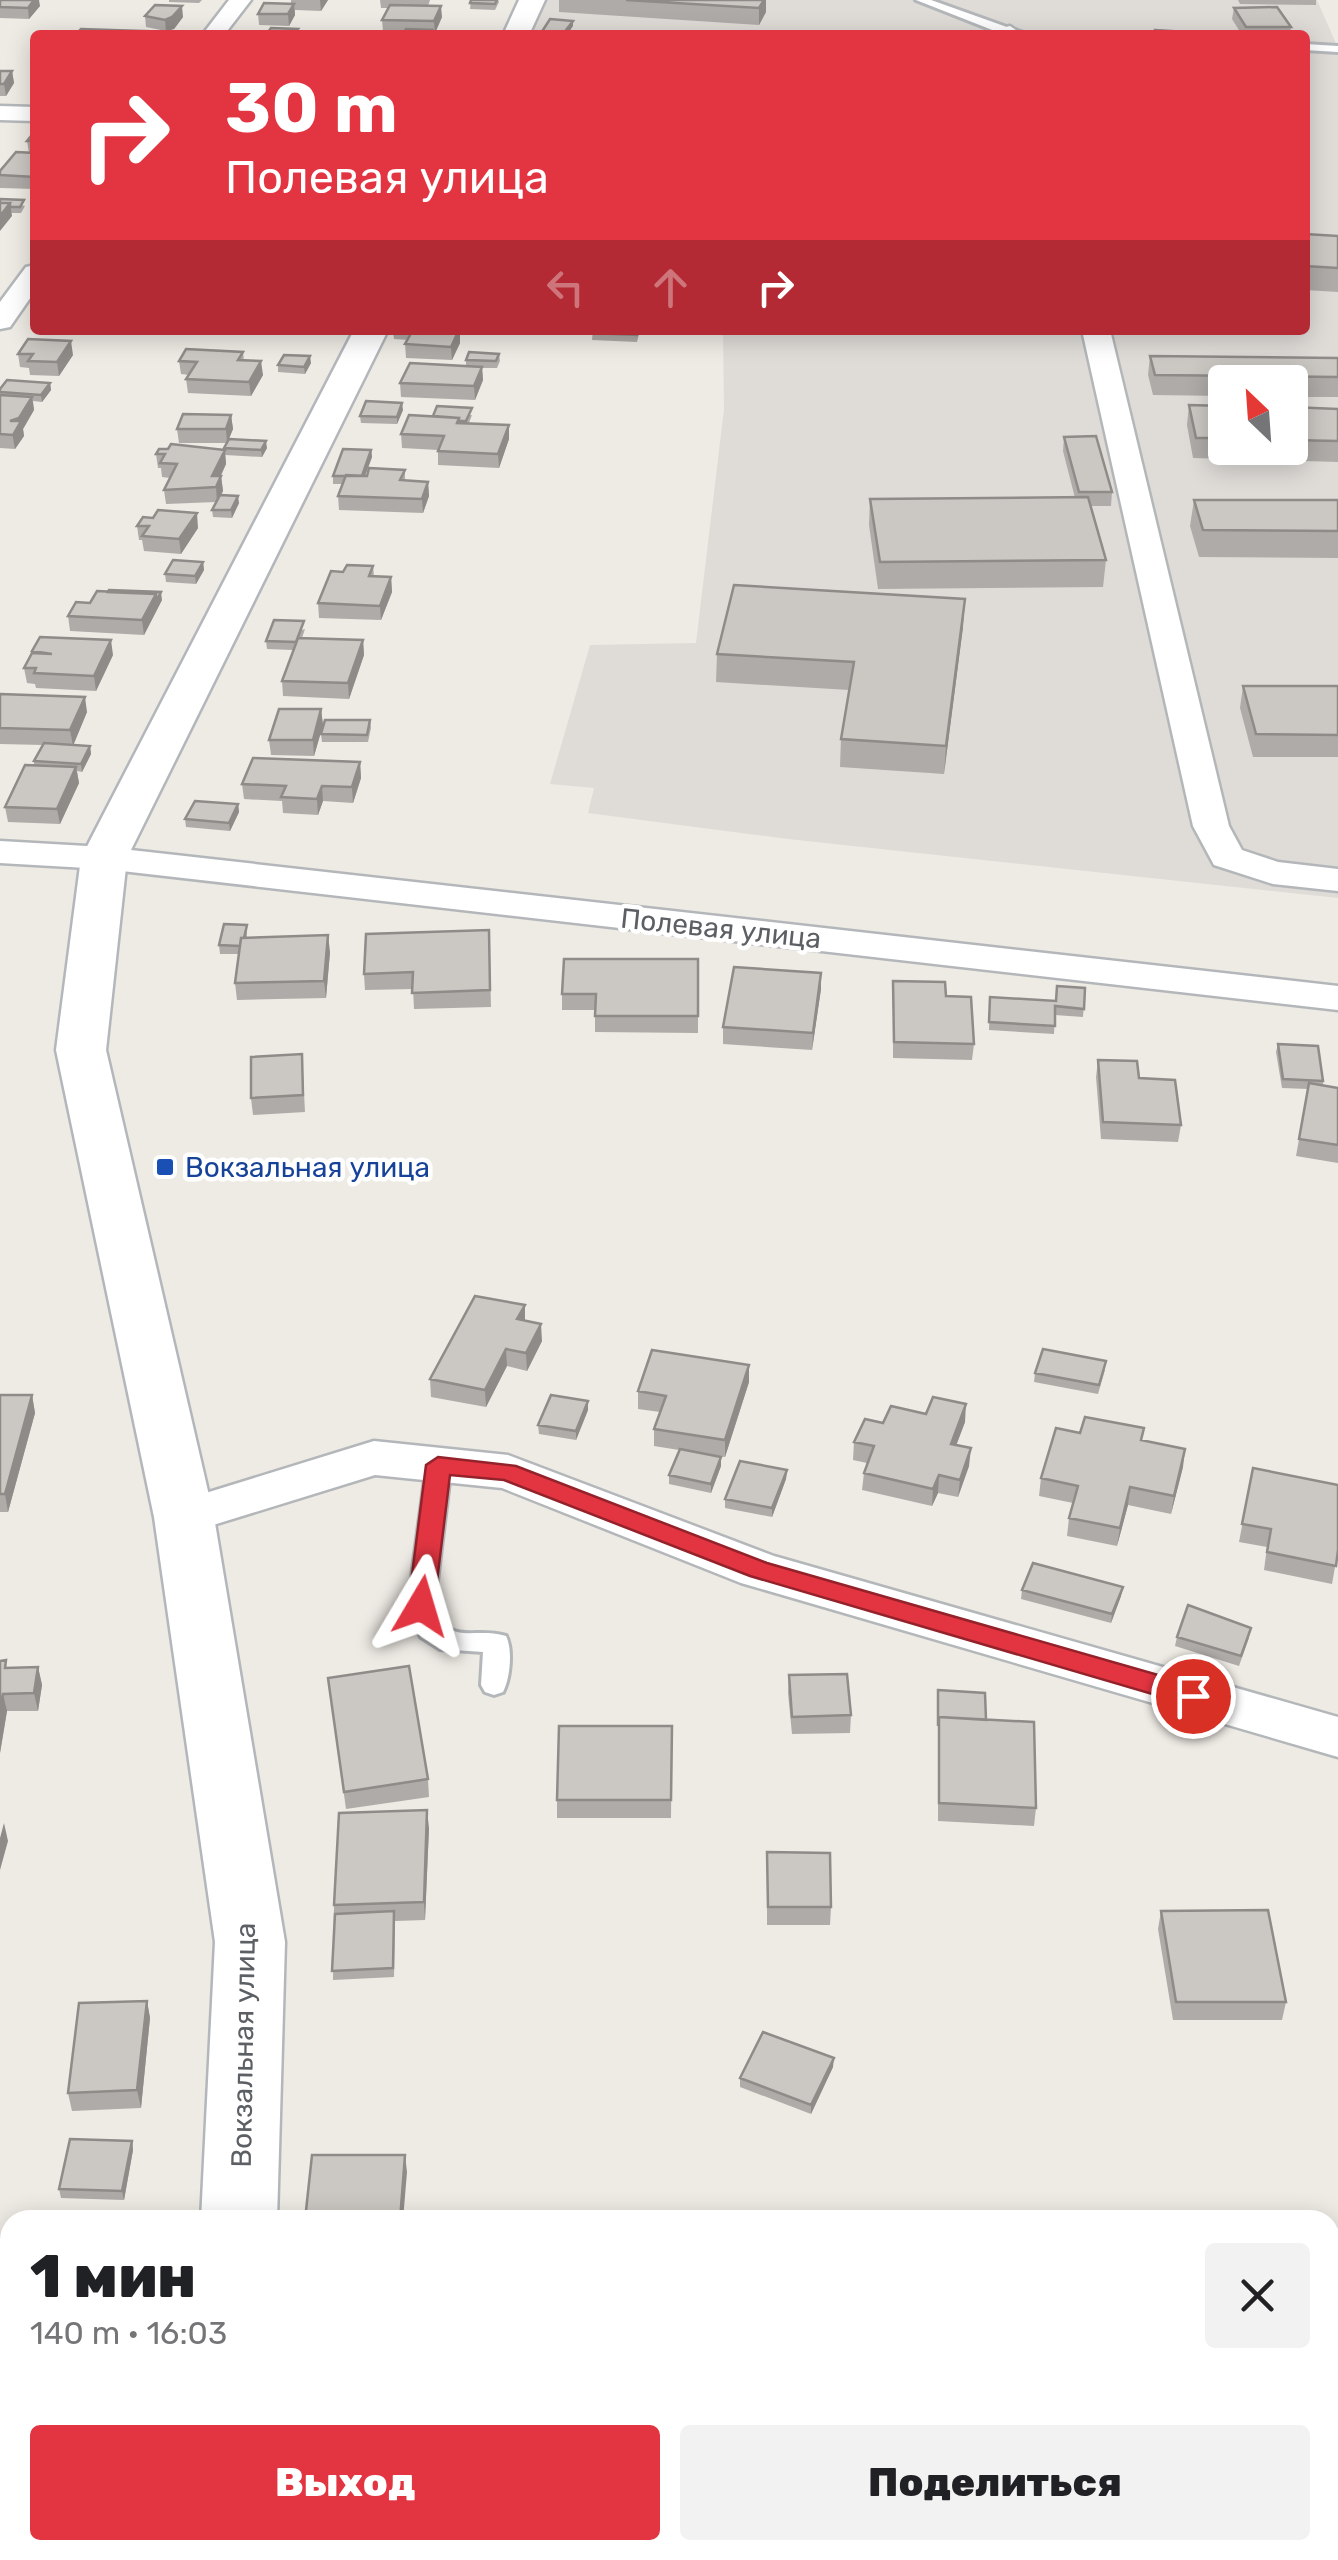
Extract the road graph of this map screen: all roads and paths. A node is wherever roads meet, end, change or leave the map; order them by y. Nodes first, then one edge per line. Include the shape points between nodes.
1 (240, 0) edge
2 (532, 0) edge
3 (921, 0) edge
4 (217, 30) edge
5 (518, 30) edge
6 (1004, 30) edge
7 (1310, 48) edge
8 (1338, 49) edge
9 (0, 113) edge
10 (30, 114) edge
11 (30, 280) edge
12 (0, 321) edge
13 (368, 335) edge
14 (1097, 335) edge
15 (0, 852) edge
16 (104, 858) junction
17 (1338, 880) edge
18 (1338, 998) edge
19 (438, 1465) junction
20 (184, 1517) junction
21 (494, 1685) dead end
22 (1338, 1738) edge
23 (239, 2210) edge

1 - 4 street
2 - 5 street
3 - 6 lane
7 - 8 lane
9 - 10 street
11 - 12 street
13 - 16 street, Вокзальная улица
14 - 17 street via 1211,826 1227,857 1273,873
15 - 16 street, Полевая улица
16 - 18 street, Полевая улица
16 - 20 street, Вокзальная улица via 81,1050
19 - 20 street via 374,1458
19 - 21 lane via 421,1606 430,1630 450,1642 497,1644
19 - 22 street via 508,1472 759,1570
20 - 23 street, Вокзальная улица via 250,1942

